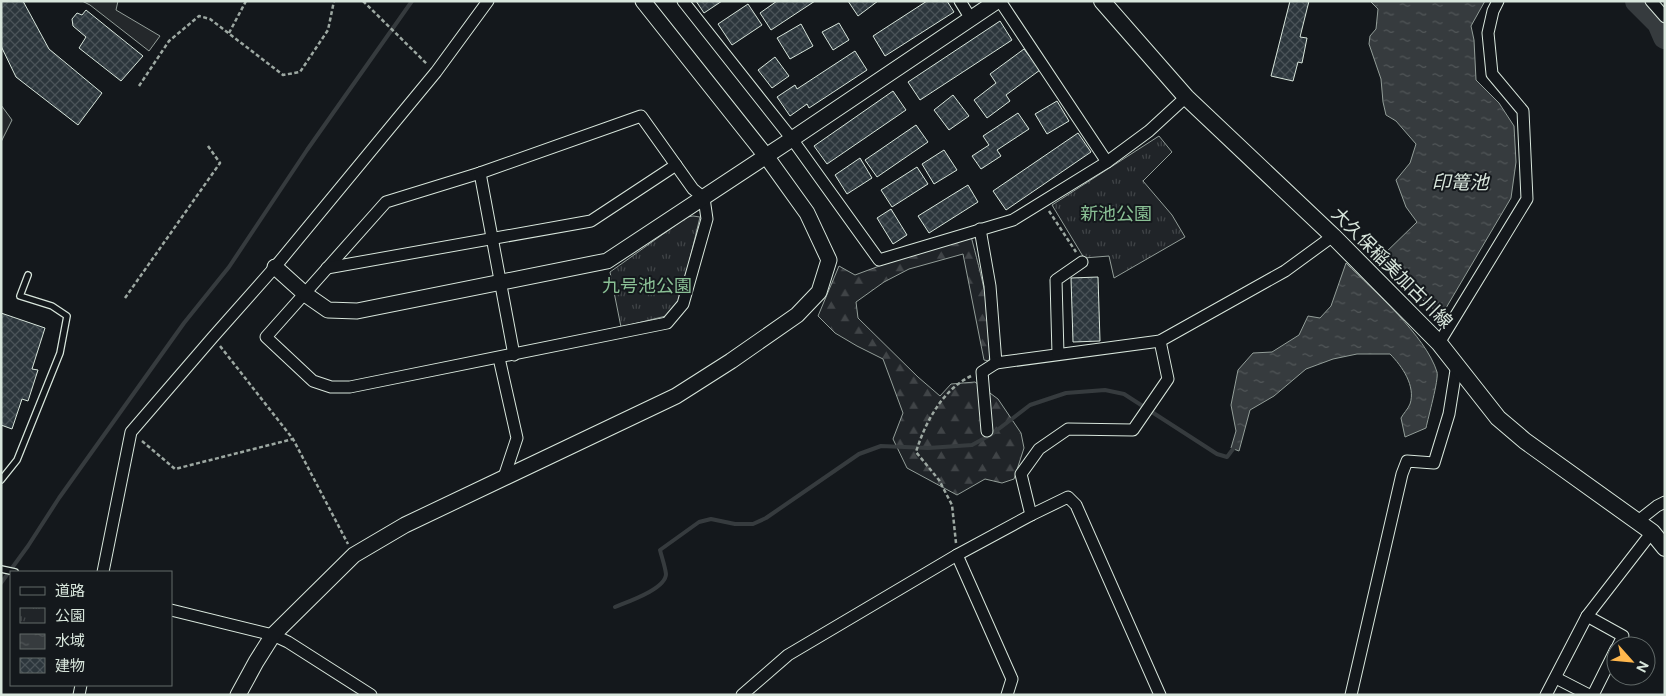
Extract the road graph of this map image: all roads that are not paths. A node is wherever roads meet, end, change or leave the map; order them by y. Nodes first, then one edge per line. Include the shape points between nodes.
1 (488, 1) edge
2 (643, 1) edge
3 (683, 1) edge
4 (960, 1) edge
5 (999, 1) edge
6 (1102, 1) edge
7 (1498, 1) edge
8 (1651, 1) edge
9 (1665, 17) edge
10 (971, 19) junction
11 (1186, 96) junction
12 (792, 139) junction
13 (766, 156) junction
14 (1107, 162) junction
15 (676, 165) junction
16 (480, 173) junction
17 (704, 198) junction
18 (980, 229) junction
19 (1333, 236) junction
20 (492, 239) junction
21 (1082, 262) road end
22 (275, 267) junction
23 (327, 268) junction
24 (28, 275) dead end
25 (499, 283) junction
26 (305, 294) junction
27 (1160, 341) junction
28 (1439, 343) junction
29 (1058, 354) junction
30 (514, 355) junction
31 (499, 358) junction
32 (996, 363) junction
33 (1457, 364) junction
34 (987, 431) dead end
35 (504, 477) junction
36 (1, 480) edge
37 (1665, 502) edge
38 (1031, 515) junction
39 (1638, 522) junction
40 (1652, 532) junction
41 (1665, 548) edge
42 (957, 556) junction
43 (103, 571) edge
44 (172, 610) edge
45 (1587, 616) junction
46 (273, 635) junction
47 (1623, 636) edge
48 (1606, 668) edge
49 (1556, 678) junction
50 (238, 695) edge
51 (371, 695) edge
52 (742, 695) edge
53 (1007, 695) edge
54 (1160, 695) edge
55 (1351, 695) edge
56 (1546, 695) edge
57 (1591, 695) edge

1 - 22 street via 436,72
2 - 13 street
3 - 12 street
4 - 10 street
5 - 10 street
5 - 14 street
6 - 11 main road, 大久保稲美加古川線
7 - 28 street via 1488,33 1492,74 1523,111 1527,199
8 - 9 street
10 - 12 street
11 - 14 street via 1149,131
11 - 19 main road, 大久保稲美加古川線
12 - 13 street
12 - 18 street via 879,260
13 - 17 street
13 - 35 street via 807,213 828,260 819,292 797,315 676,396
14 - 18 street via 1012,220
15 - 16 street via 641,116
15 - 17 street via 693,189
15 - 20 street via 591,221
16 - 20 street
16 - 23 street via 386,202
17 - 25 street via 607,261
17 - 30 street via 707,219 683,304 667,324
18 - 32 street via 990,286
19 - 27 street via 1285,271
19 - 28 main road, 大久保稲美加古川線
20 - 23 street
20 - 25 street
21 - 29 street via 1056,280
22 - 26 street
22 - 43 street via 131,432
23 - 26 street
24 - 36 lane via 20,296 52,306 67,316 60,353 17,460
25 - 26 street via 357,312 328,310
25 - 30 street
26 - 31 street via 266,337 313,381 331,387 350,387
27 - 29 street
27 - 38 street via 1168,379 1133,430 1068,429 1039,449 1022,474
28 - 33 main road, 大久保稲美加古川線
29 - 32 street
30 - 31 street
31 - 35 street via 516,438
32 - 34 street via 982,372
33 - 39 main road, 大久保稲美加古川線 via 1498,418 1525,442
33 - 55 street via 1449,414 1434,462 1407,461 1402,474
35 - 46 street via 354,555
37 - 39 street
38 - 42 street
38 - 54 street via 1068,497 1076,505
39 - 40 main road, 大久保稲美加古川線
40 - 41 main road, 大久保稲美加古川線
40 - 45 street
42 - 52 street via 788,654
42 - 53 street via 1012,679
44 - 46 street
45 - 47 street
45 - 49 street
46 - 50 street
46 - 51 street
48 - 57 street
49 - 56 street
49 - 57 street

